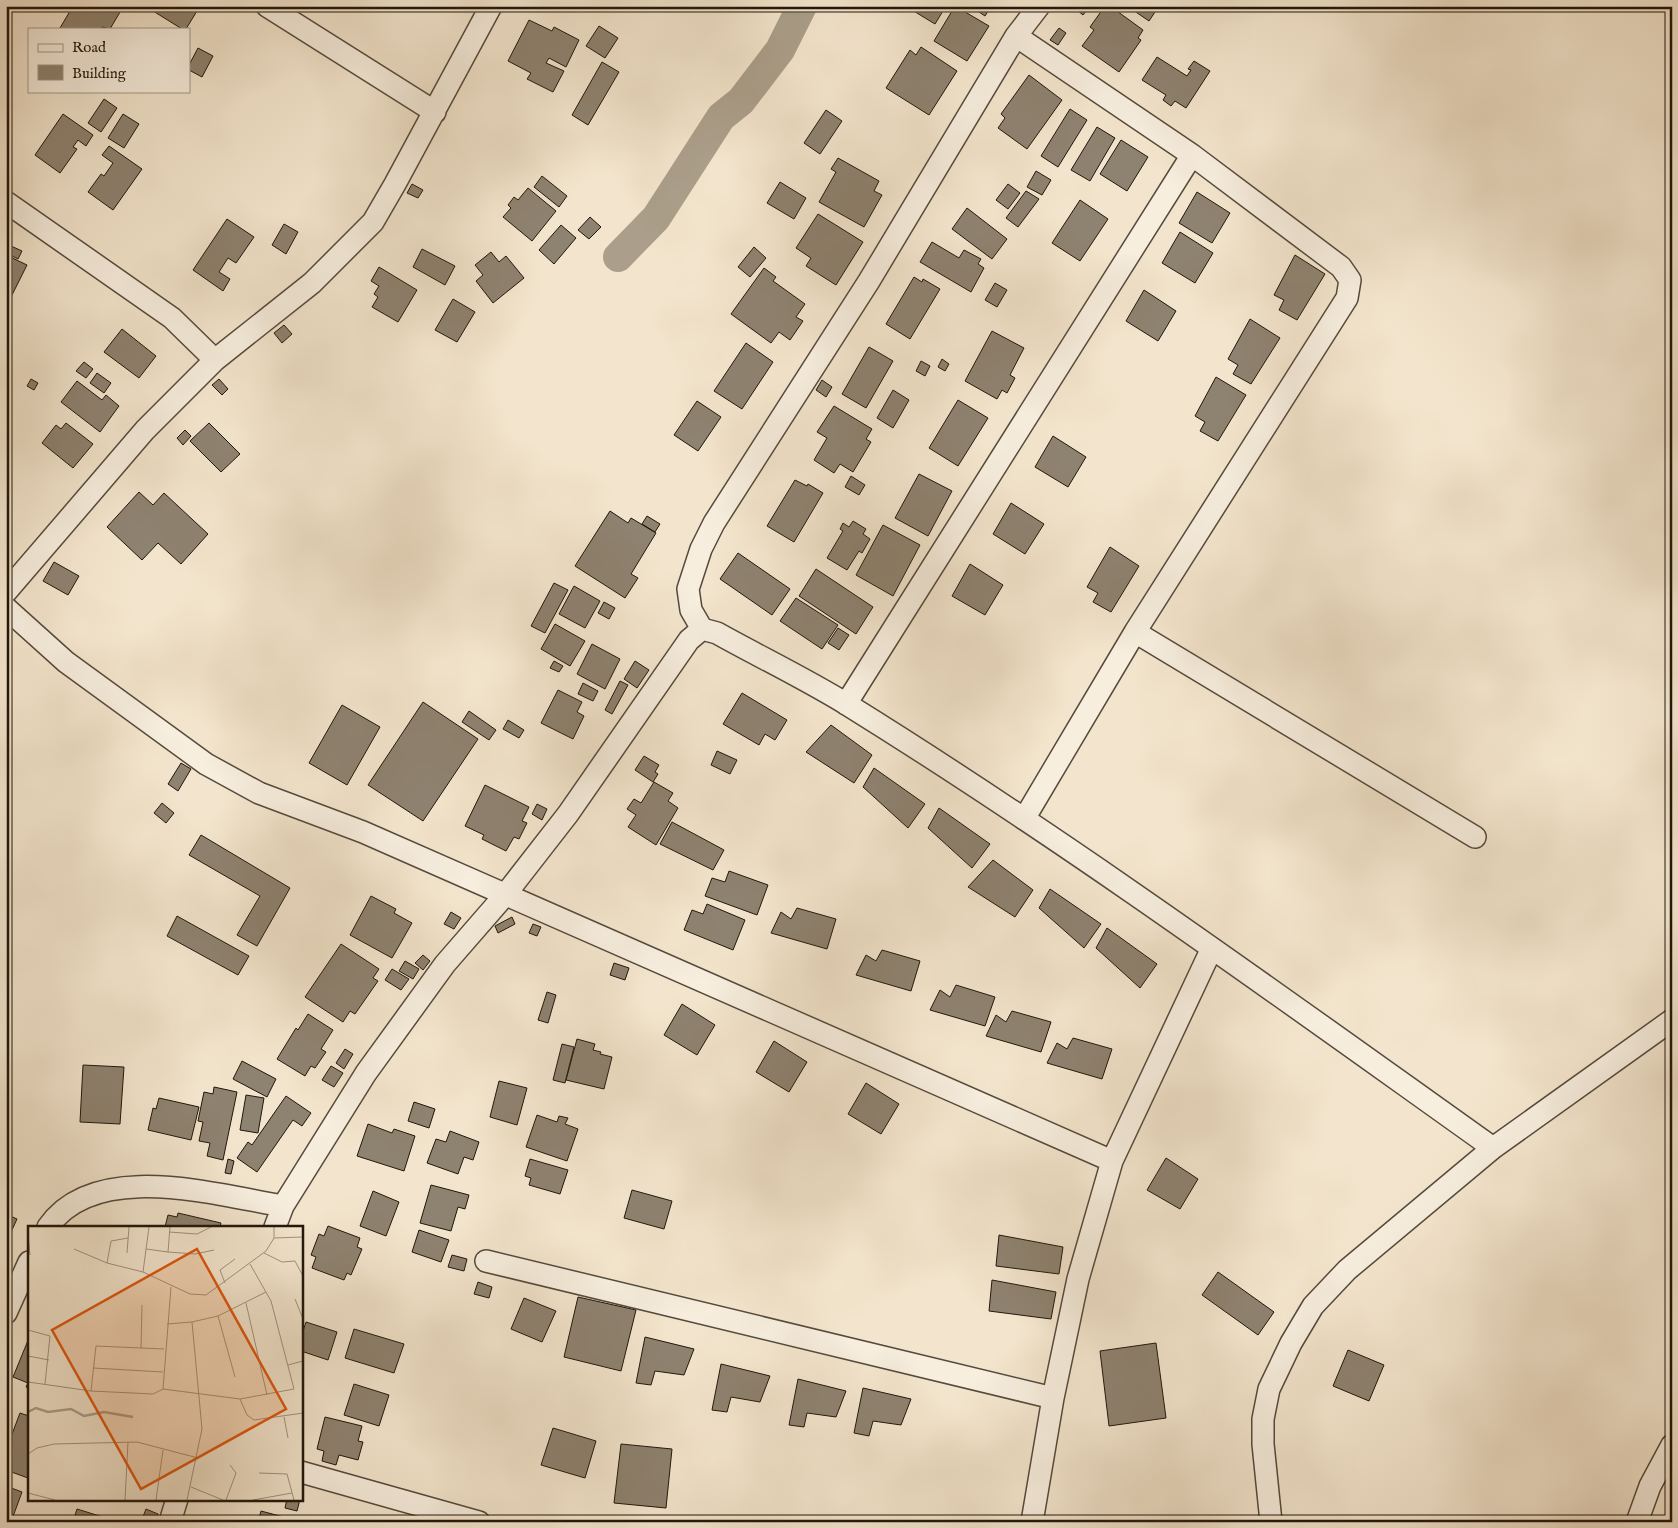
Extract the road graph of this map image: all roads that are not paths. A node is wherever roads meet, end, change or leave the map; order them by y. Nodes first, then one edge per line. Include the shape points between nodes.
1 (267, 6) edge
2 (491, 6) edge
3 (1039, 6) edge
4 (1016, 36) junction
5 (435, 112) junction
6 (1192, 155) junction
7 (6, 202) edge
8 (215, 360) junction
9 (6, 592) edge
10 (6, 608) edge
11 (702, 630) junction
12 (1135, 632) junction
13 (846, 704) junction
14 (1024, 819) junction
15 (1475, 836) dead end
16 (506, 895) junction
17 (1212, 948) junction
18 (1672, 1020) edge
19 (1493, 1148) junction
20 (1112, 1161) junction
21 (283, 1206) junction
22 (49, 1226) edge
23 (275, 1226) edge
24 (486, 1261) dead end
25 (28, 1264) edge
26 (6, 1314) edge
27 (1053, 1398) junction
28 (1672, 1445) edge
29 (302, 1472) edge
30 (177, 1500) edge
31 (170, 1522) edge
32 (479, 1522) edge
33 (1032, 1522) edge
34 (1271, 1522) edge
35 (1637, 1522) edge

1 - 5 street
2 - 5 street
3 - 4 street
4 - 6 street
4 - 11 street via 869,281 714,523 688,588 691,610
5 - 8 street via 373,222 312,283
6 - 12 street via 1341,267 1350,280 1347,298
6 - 13 street
7 - 8 street via 172,318
8 - 9 street via 145,430
10 - 16 street via 66,662 206,764 259,793 363,832
11 - 13 street via 717,633
11 - 16 street via 689,640 568,814
12 - 14 street
12 - 15 street
13 - 14 street
14 - 17 street
16 - 20 street
16 - 21 street via 445,964 372,1065
17 - 19 street
17 - 20 street
18 - 19 street
19 - 34 street via 1347,1270 1314,1306 1291,1343 1269,1390 1263,1419
20 - 27 street via 1078,1279
21 - 22 street via 166,1186 127,1186 88,1196 67,1208
21 - 23 street
24 - 27 street
25 - 26 street
27 - 33 street
28 - 35 street via 1650,1486
29 - 32 street
30 - 31 street

